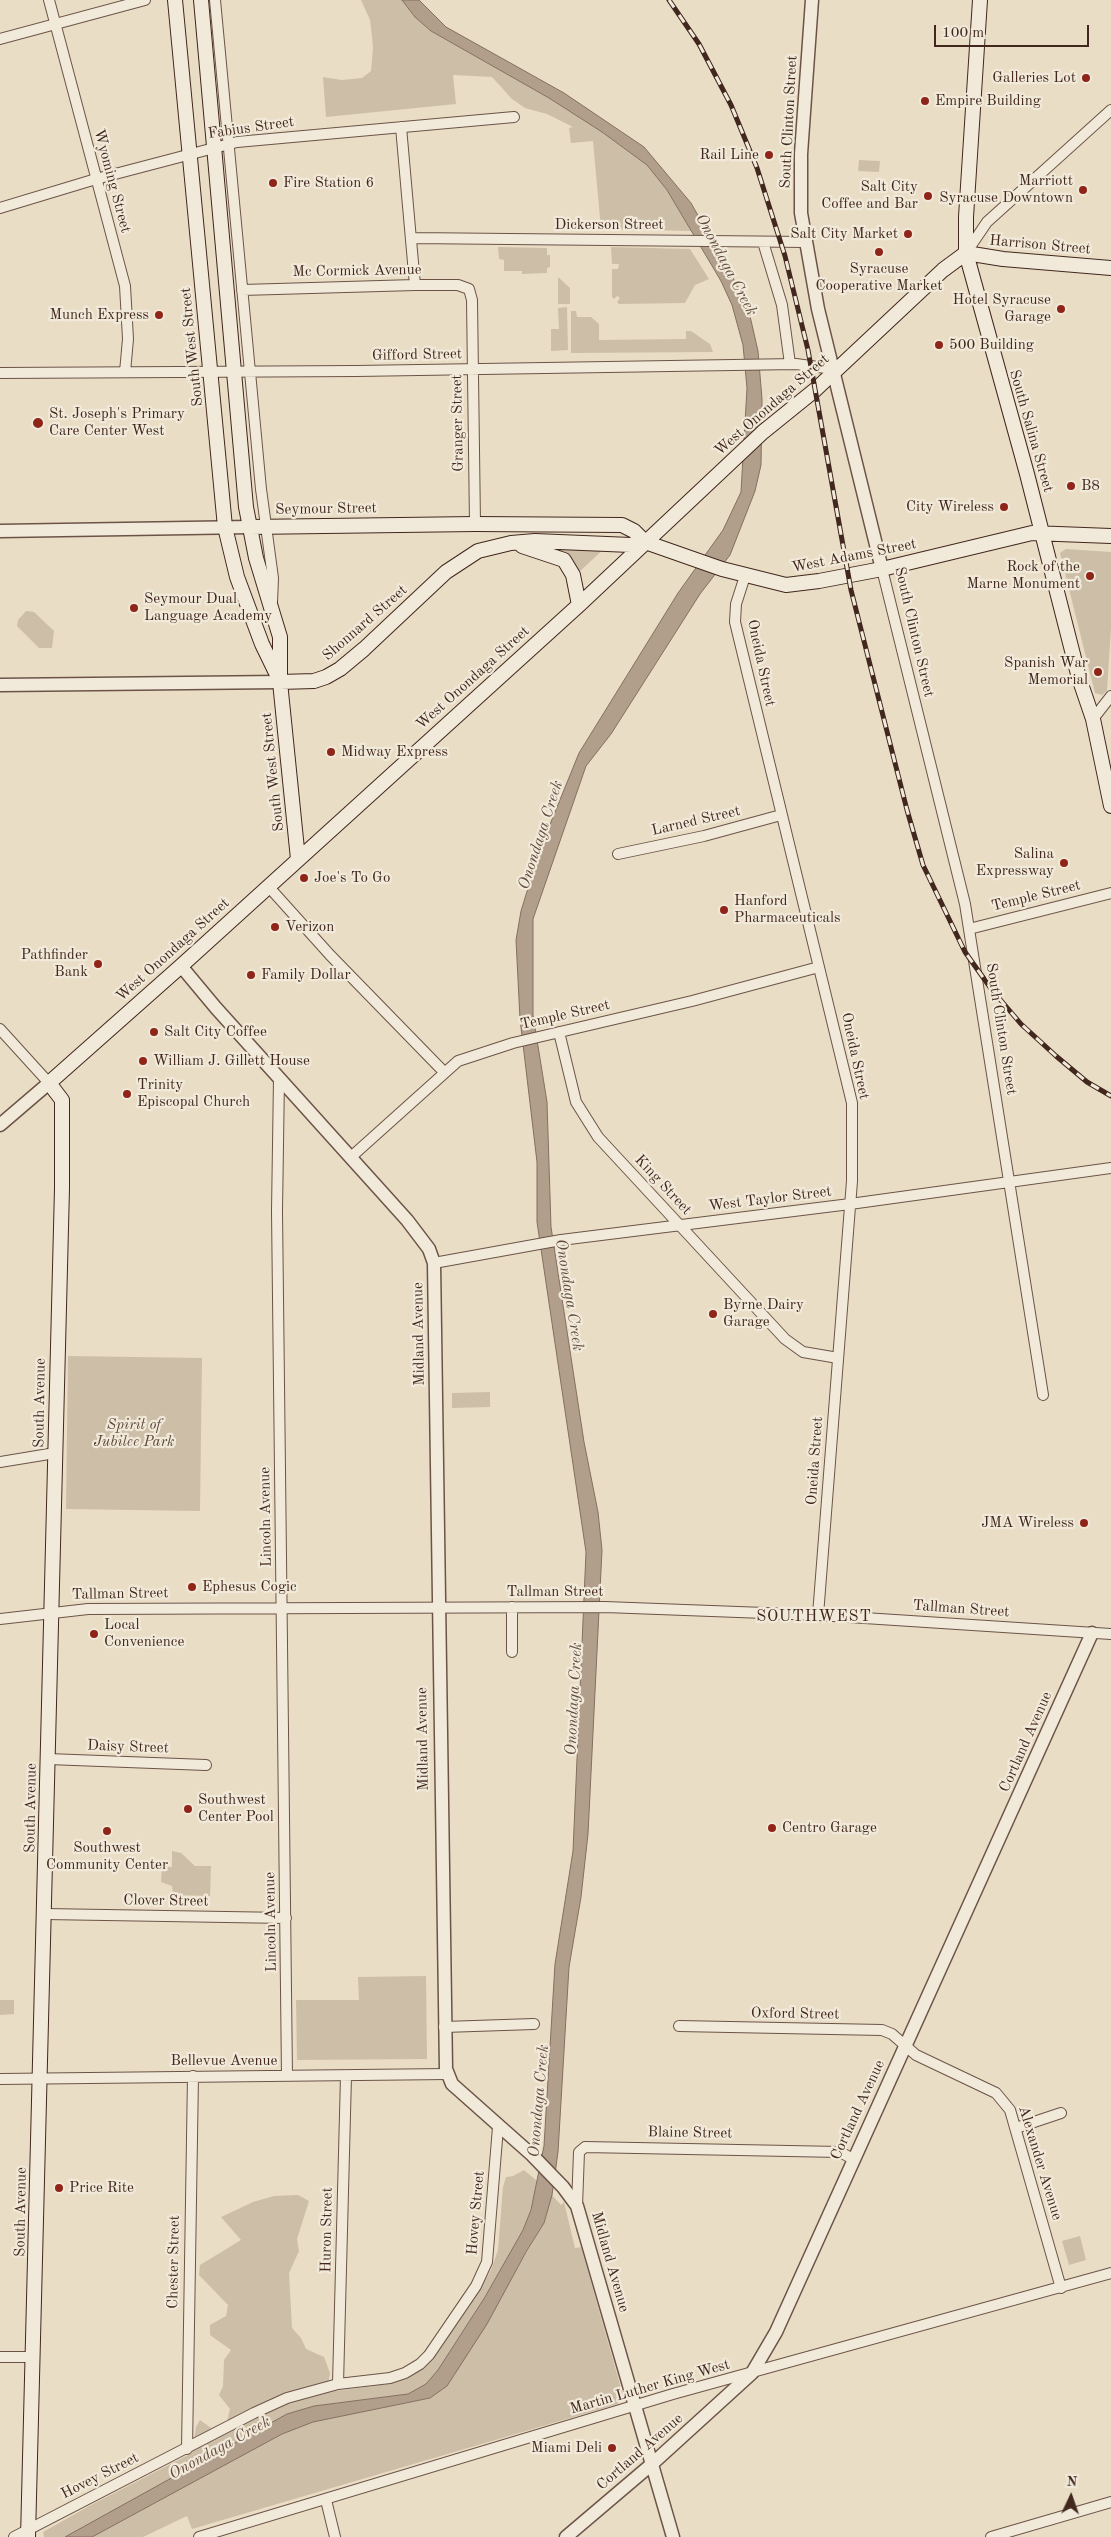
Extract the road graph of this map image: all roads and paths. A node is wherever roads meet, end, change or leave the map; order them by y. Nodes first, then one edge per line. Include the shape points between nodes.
1 (49, 0) edge
2 (145, 0) edge
3 (175, 0) edge
4 (201, 0) edge
5 (215, 0) edge
6 (812, 0) edge
7 (980, 0) edge
8 (55, 24) junction
9 (0, 39) edge
10 (1111, 110) edge
11 (514, 117) dead end
12 (400, 127) junction
13 (228, 143) junction
14 (214, 147) junction
15 (189, 153) junction
16 (96, 179) junction
17 (0, 208) edge
18 (411, 238) junction
19 (763, 242) junction
20 (806, 242) junction
21 (966, 253) junction
22 (1111, 268) edge
23 (415, 285) junction
24 (242, 290) junction
25 (471, 292) joint
26 (790, 364) junction
27 (472, 369) junction
28 (210, 371) junction
29 (233, 371) junction
30 (250, 371) junction
31 (834, 371) junction
32 (125, 372) junction
33 (0, 373) edge
34 (475, 524) junction
35 (266, 526) junction
36 (225, 527) junction
37 (250, 527) junction
38 (0, 531) edge
39 (1042, 532) junction
40 (1111, 536) edge
41 (646, 542) junction
42 (511, 543) junction
43 (882, 569) junction
44 (746, 576) junction
45 (579, 605) junction
46 (272, 606) junction
47 (280, 682) junction
48 (0, 685) edge
49 (1111, 696) edge
50 (1093, 719) junction
51 (1111, 806) edge
52 (781, 815) junction
53 (618, 854) dead end
54 (298, 859) junction
55 (268, 886) junction
56 (1111, 893) edge
57 (969, 929) junction
58 (181, 966) junction
59 (819, 967) junction
60 (0, 1029) edge
61 (559, 1032) junction
62 (444, 1072) junction
63 (279, 1078) junction
64 (48, 1083) junction
65 (0, 1125) edge
66 (351, 1157) junction
67 (1111, 1168) edge
68 (1008, 1182) junction
69 (850, 1204) junction
70 (680, 1226) junction
71 (434, 1263) junction
72 (838, 1358) junction
73 (1043, 1395) dead end
74 (55, 1453) junction
75 (0, 1462) edge
76 (282, 1607) junction
77 (438, 1608) junction
78 (512, 1608) junction
79 (52, 1612) junction
80 (818, 1614) junction
81 (0, 1619) edge
82 (1092, 1633) junction
83 (1111, 1634) edge
84 (512, 1652) dead end
85 (48, 1759) junction
86 (206, 1765) dead end
87 (45, 1914) junction
88 (286, 1918) junction
89 (534, 2024) dead end
90 (679, 2026) dead end
91 (444, 2027) junction
92 (905, 2045) junction
93 (448, 2074) junction
94 (193, 2076) junction
95 (287, 2076) junction
96 (346, 2076) junction
97 (0, 2079) edge
98 (40, 2079) junction
99 (1061, 2113) dead end
100 (498, 2127) junction
101 (1016, 2128) junction
102 (853, 2159) junction
103 (577, 2206) junction
104 (1111, 2273) edge
105 (1061, 2288) junction
106 (34, 2356) junction
107 (0, 2357) edge
108 (752, 2373) junction
109 (338, 2384) junction
110 (635, 2406) junction
111 (187, 2449) junction
112 (652, 2464) junction
113 (326, 2500) junction
114 (1111, 2502) edge
115 (27, 2533) edge
116 (14, 2537) edge
117 (199, 2537) edge
118 (335, 2537) edge
119 (566, 2537) edge
120 (673, 2537) edge
121 (991, 2537) edge

1 - 8 street, Wyoming Street
2 - 8 street
3 - 15 main road, South West Street
4 - 14 main road, South West Street
5 - 13 street, South West Street
6 - 20 street, South Clinton Street via 801,154 801,213
7 - 21 main road, South Salina Street
8 - 9 street
8 - 16 street, Wyoming Street
10 - 21 street via 986,222
11 - 12 street, Fabius Street
12 - 13 street, Fabius Street
12 - 18 street
13 - 14 street, Fabius Street
13 - 24 street, South West Street
14 - 15 street, Fabius Street
14 - 29 main road, South West Street
15 - 16 street, Fabius Street
15 - 28 main road, South West Street
16 - 17 street, Fabius Street
16 - 32 street, Wyoming Street via 125,286 128,339
18 - 19 street, Dickerson Street
18 - 23 street
19 - 20 street, Dickerson Street
19 - 26 street via 782,305
20 - 31 street, South Clinton Street
21 - 22 main road, Harrison Street
21 - 31 main road, West Onondaga Street via 943,270
21 - 39 main road, South Salina Street
23 - 24 street, Mc Cormick Avenue
23 - 25 street, Mc Cormick Avenue via 458,285
24 - 30 street, South West Street
25 - 27 street, Granger Street
26 - 27 street, Gifford Street
26 - 31 street, Gifford Street
27 - 30 street, Gifford Street
27 - 34 street, Granger Street
28 - 29 street, Gifford Street
28 - 32 street, Gifford Street
28 - 36 main road, South West Street
29 - 30 street, Gifford Street
29 - 37 main road, South West Street
30 - 35 street, South West Street
31 - 41 main road, West Onondaga Street via 763,432
31 - 43 street, South Clinton Street
32 - 33 street, Gifford Street
34 - 35 main road, Seymour Street
34 - 41 main road, Seymour Street via 622,525
35 - 37 main road, Seymour Street
35 - 46 street, South West Street via 273,578
36 - 37 street, Seymour Street
36 - 38 street, Seymour Street
36 - 47 main road, South West Street via 237,577
37 - 46 main road, South West Street via 256,558
39 - 40 main road, West Adams Street
39 - 43 main road, West Adams Street
39 - 50 main road, South Salina Street via 1079,678
41 - 42 main road, Shonnard Street via 631,545
41 - 44 main road, West Adams Street
41 - 45 main road, West Onondaga Street
42 - 45 main road via 564,560 573,575
42 - 47 main road, Shonnard Street via 478,551 446,572 364,649 326,677
43 - 44 main road, West Adams Street via 820,582 786,585
43 - 57 street, South Clinton Street
44 - 52 street, Oneida Street via 736,604 735,622
45 - 54 main road, West Onondaga Street
46 - 47 main road, South West Street via 280,637
47 - 48 street, Shonnard Street
47 - 54 main road, South West Street
49 - 50 street
50 - 51 main road, South Salina Street
52 - 53 street, Larned Street via 704,836
52 - 59 street, Oneida Street
54 - 55 main road, West Onondaga Street
55 - 58 main road, West Onondaga Street
55 - 62 street via 324,949
56 - 57 street, Temple Street
57 - 68 street, South Clinton Street
58 - 63 street, Midland Avenue
58 - 64 main road, West Onondaga Street
59 - 61 street, Temple Street
59 - 69 street, Oneida Street via 852,1103
60 - 64 street
61 - 62 street, Temple Street via 458,1061
61 - 70 street, King Street via 571,1085 586,1120
62 - 66 street, Temple Street
63 - 66 street, Midland Avenue
63 - 76 street, Lincoln Avenue via 277,1210
64 - 65 street, West Onondaga Street
64 - 74 main road, South Avenue via 62,1100
66 - 71 street, Midland Avenue via 407,1220 429,1250
67 - 68 street, West Taylor Street
68 - 69 street, West Taylor Street
68 - 73 street, South Clinton Street
69 - 70 street, West Taylor Street
69 - 72 street, Oneida Street
70 - 71 street, West Taylor Street via 561,1240
70 - 72 street, King Street via 796,1348
71 - 77 street, Midland Avenue
72 - 80 street, Oneida Street
74 - 75 street
74 - 79 main road, South Avenue
76 - 77 street, Tallman Street
76 - 79 street, Tallman Street
76 - 88 street, Lincoln Avenue
77 - 78 street, Tallman Street
77 - 91 street, Midland Avenue
78 - 80 street, Tallman Street via 605,1607
78 - 84 street
79 - 81 street, Tallman Street
79 - 85 main road, South Avenue
80 - 82 street, Tallman Street
82 - 83 street, Tallman Street
82 - 92 street, Cortland Avenue
85 - 86 street, Daisy Street
85 - 87 main road, South Avenue
87 - 88 street, Clover Street
87 - 98 main road, South Avenue
88 - 95 street, Lincoln Avenue
89 - 91 street
90 - 92 street, Oxford Street via 882,2030
91 - 93 street, Midland Avenue via 444,2059
92 - 101 street, Alexander Avenue via 916,2055 996,2093 1010,2110
92 - 102 street, Cortland Avenue
93 - 96 street, Bellevue Avenue
93 - 100 street, Midland Avenue via 452,2084
94 - 95 street, Bellevue Avenue
94 - 98 street, Bellevue Avenue
94 - 111 street, Chester Street
95 - 96 street, Bellevue Avenue
96 - 109 street, Huron Street
97 - 98 street, Bellevue Avenue
98 - 106 main road, South Avenue
99 - 101 street
100 - 103 street, Midland Avenue via 532,2155
100 - 109 street, Hovey Street via 487,2262 476,2286 429,2355 413,2368 390,2378
101 - 105 street, Alexander Avenue
102 - 103 street, Blaine Street via 840,2152 585,2148 579,2152
102 - 108 street, Cortland Avenue via 776,2332
103 - 110 street, Midland Avenue
104 - 105 street, Martin Luther King West
105 - 108 street, Martin Luther King West
106 - 107 street
106 - 115 main road, South Avenue
108 - 110 street, Martin Luther King West
108 - 112 street, Cortland Avenue
109 - 111 street via 287,2398
110 - 112 street, Midland Avenue
110 - 113 street, Martin Luther King West
111 - 115 street, Hovey Street
112 - 119 street, Cortland Avenue
112 - 120 street, Midland Avenue
113 - 117 street, Martin Luther King West
113 - 118 street
114 - 121 street
115 - 116 street, Hovey Street

